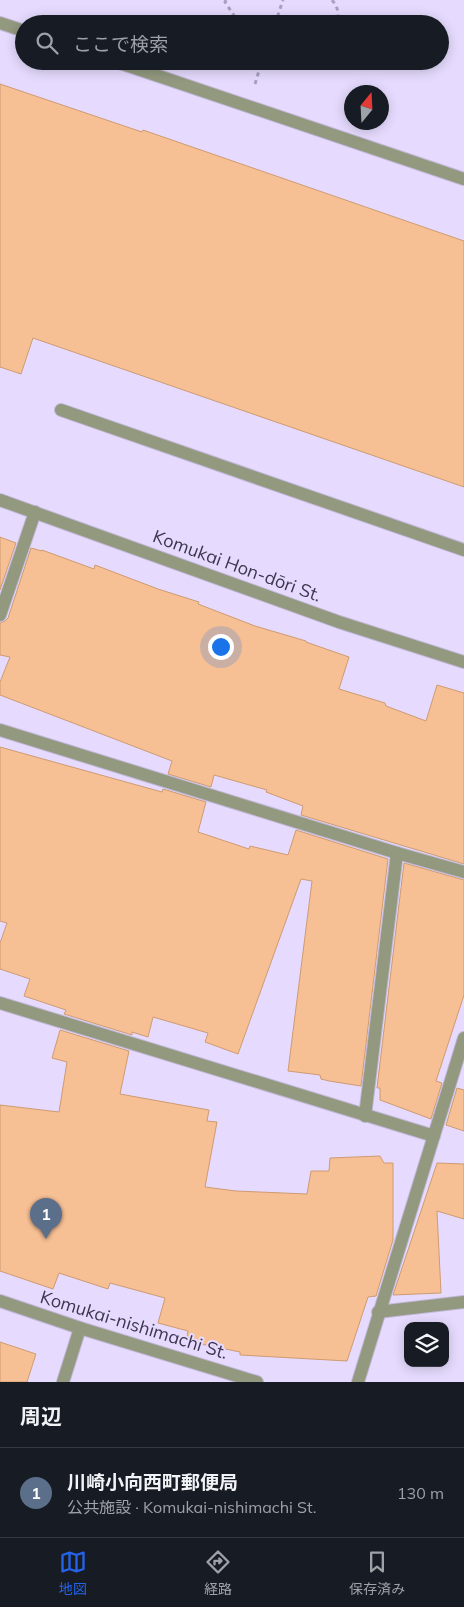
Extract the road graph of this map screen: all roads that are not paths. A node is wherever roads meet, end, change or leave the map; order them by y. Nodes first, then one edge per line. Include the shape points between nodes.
1 (0, 23) edge
2 (15, 28) edge
3 (141, 70) edge
4 (464, 179) edge
5 (61, 410) dead end
6 (0, 500) edge
7 (35, 512) junction
8 (464, 550) edge
9 (0, 615) edge
10 (464, 662) edge
11 (0, 730) edge
12 (397, 853) junction
13 (464, 872) edge
14 (0, 1003) edge
15 (464, 1038) edge
16 (365, 1116) junction
17 (434, 1136) junction
18 (0, 1301) edge
19 (464, 1302) edge
20 (378, 1312) junction
21 (80, 1328) junction
22 (63, 1382) edge
23 (257, 1382) edge
24 (358, 1382) edge

1 - 2 street
3 - 4 street
5 - 8 street
6 - 7 street, Komukai Hon-dōri St.
7 - 9 street
7 - 10 street, Komukai Hon-dōri St. via 339,622
11 - 12 street
12 - 13 street
12 - 16 street
14 - 16 street
15 - 17 street
16 - 17 street
17 - 20 street
18 - 21 street, Komukai-nishimachi St.
19 - 20 street
20 - 24 street
21 - 22 street
21 - 23 street, Komukai-nishimachi St.

